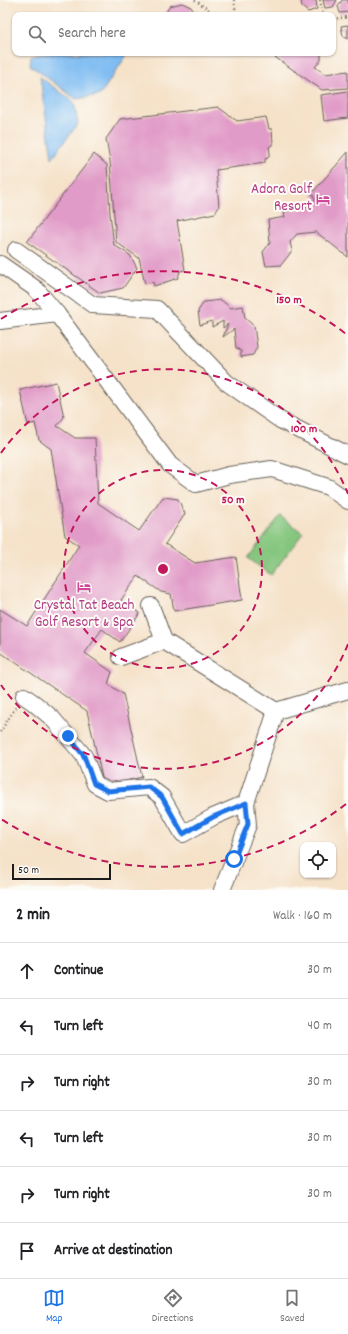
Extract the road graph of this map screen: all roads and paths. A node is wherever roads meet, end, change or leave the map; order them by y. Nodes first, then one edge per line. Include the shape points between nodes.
1 (195, 0) edge
2 (234, 0) edge
3 (320, 0) edge
4 (212, 12) edge
5 (236, 12) edge
6 (322, 12) edge
7 (348, 17) edge
8 (336, 19) edge
9 (16, 250) dead end
10 (0, 264) edge
11 (57, 314) junction
12 (0, 321) edge
13 (348, 455) edge
14 (348, 501) edge
15 (151, 606) dead end
16 (164, 641) junction
17 (121, 657) dead end
18 (348, 690) edge
19 (24, 696) joint
20 (276, 711) junction
21 (0, 732) edge
22 (246, 803) junction
23 (222, 890) edge

1 - 4 path
2 - 5 path
3 - 6 path
7 - 8 path
9 - 13 lane via 93,305 157,309 226,382 280,420
10 - 11 lane via 36,289
11 - 12 lane
11 - 14 lane via 170,465 196,484 229,475 272,469 328,487
15 - 16 lane
16 - 17 lane
16 - 20 lane
18 - 20 lane
19 - 21 path
19 - 22 lane via 52,718 84,756 94,784 108,791 149,787 162,797 183,834 213,817
20 - 22 lane
22 - 23 lane via 248,824

